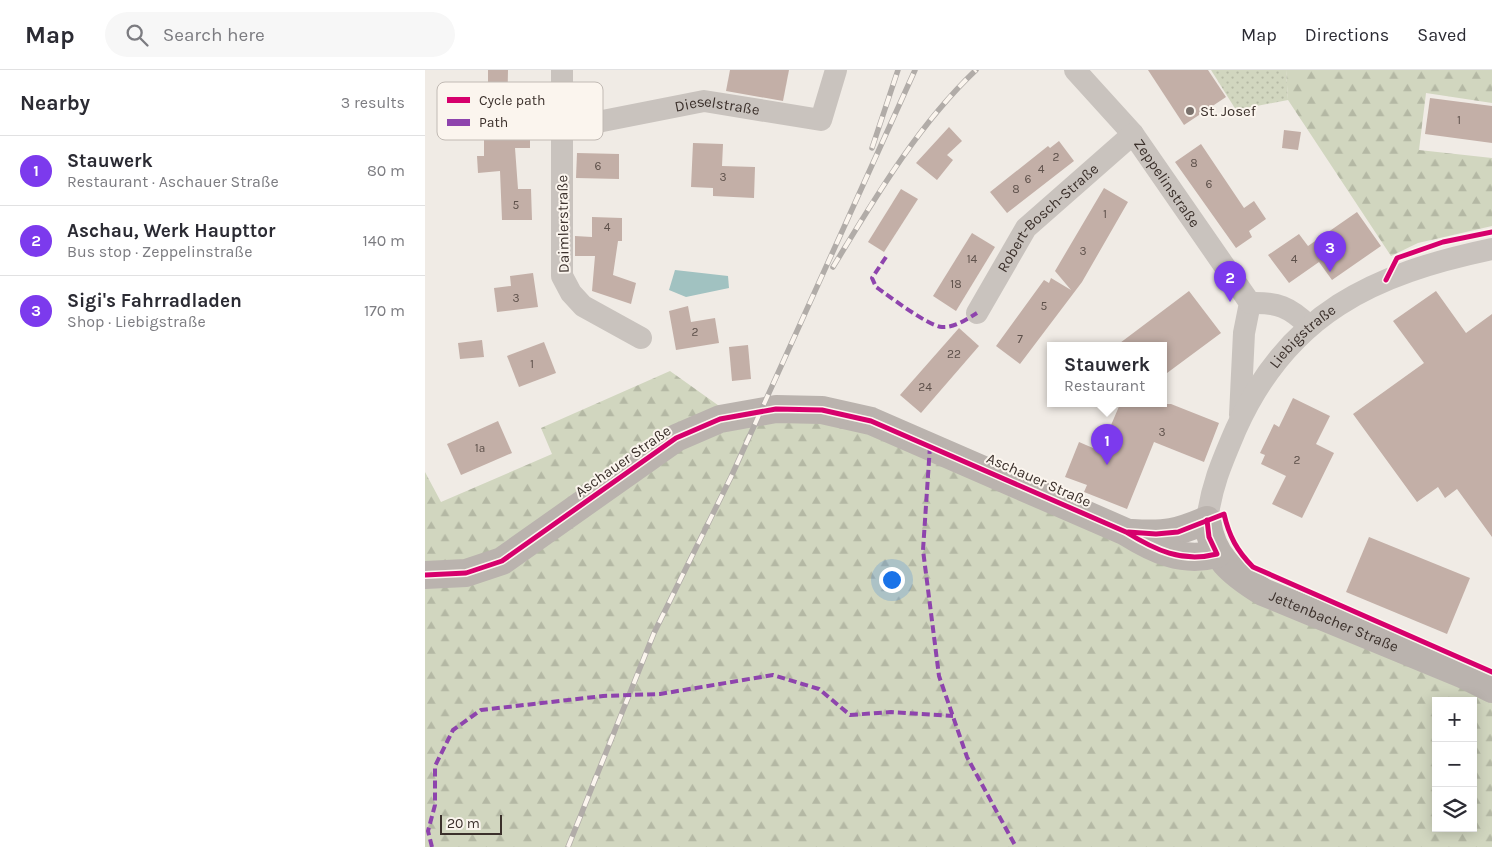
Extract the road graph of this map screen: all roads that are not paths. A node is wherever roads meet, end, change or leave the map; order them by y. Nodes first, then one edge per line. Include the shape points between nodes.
1 (836, 70) edge
2 (1075, 70) edge
3 (603, 121) edge
4 (1133, 134) junction
5 (562, 140) edge
6 (1492, 249) edge
7 (1250, 303) junction
8 (977, 313) dead end
9 (1309, 326) junction
10 (641, 338) dead end
11 (1239, 423) junction
12 (1207, 520) junction
13 (1126, 532) junction
14 (1217, 554) junction
15 (425, 575) edge
16 (1492, 689) edge

1 - 3 street, Dieselstraße via 821,120 704,101
2 - 4 street, Zeppelinstraße
4 - 7 street, Zeppelinstraße
4 - 8 street, Robert-Bosch-Straße via 1026,228
5 - 10 street, Daimlerstraße via 562,276 583,306
6 - 9 street, Liebigstraße via 1427,265 1385,280 1354,295
7 - 9 street via 1287,308
7 - 11 street via 1244,333
9 - 11 street, Liebigstraße via 1283,352 1259,385
11 - 12 street, Liebigstraße via 1211,489
12 - 13 street, Aschauer Straße via 1178,532
12 - 14 street, Jettenbacher Straße via 1209,537
13 - 14 street, Aschauer Straße via 1172,555 1200,558
13 - 15 street, Aschauer Straße via 871,420 822,410 776,409 720,419 676,438 502,561 466,572
14 - 16 street, Jettenbacher Straße via 1245,581 1263,592 1463,674

